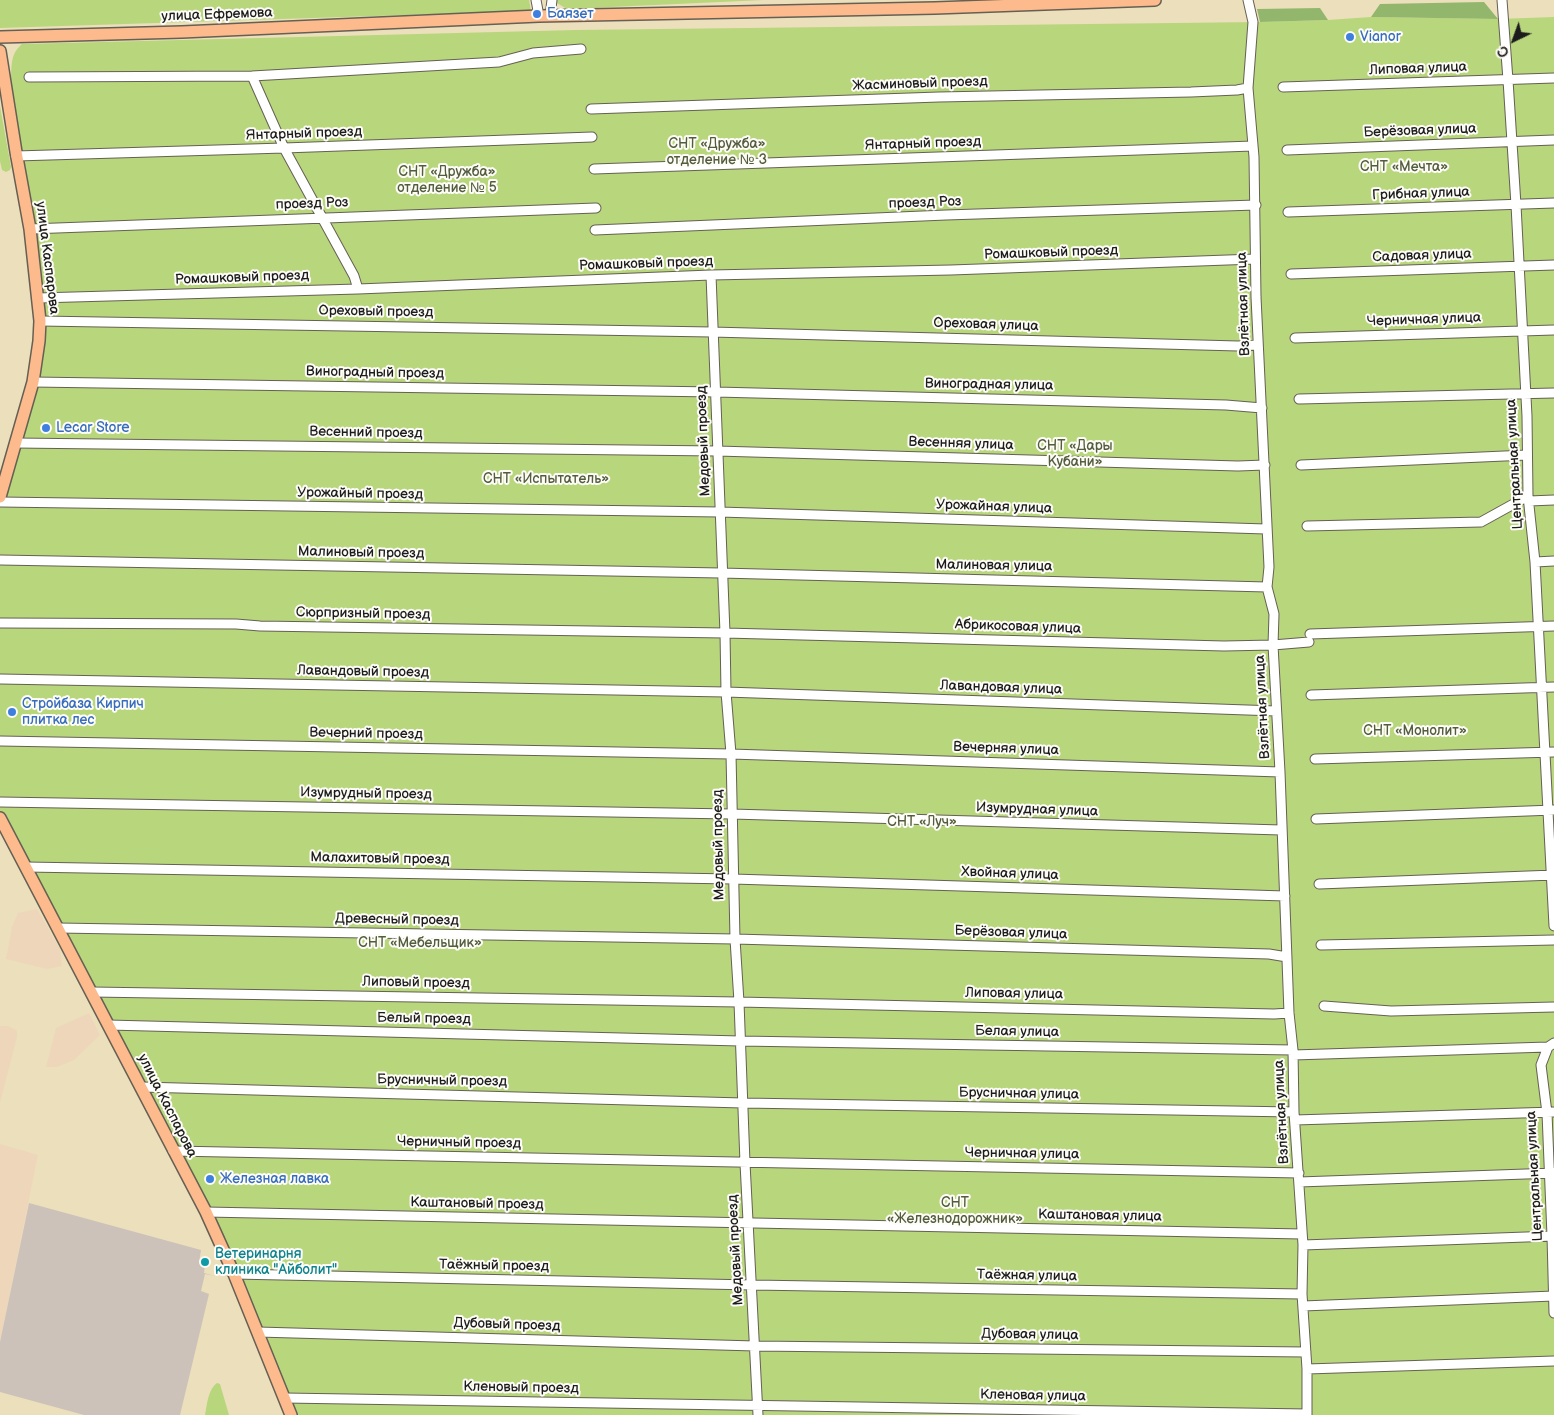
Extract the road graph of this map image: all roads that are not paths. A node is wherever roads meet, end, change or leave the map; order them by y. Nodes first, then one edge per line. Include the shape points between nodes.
1 (536, 0) edge
2 (552, 0) edge
3 (1155, 0) edge
4 (1248, 0) edge
5 (1502, 0) edge
6 (545, 16) junction
7 (0, 36) edge
8 (581, 49) dead end
9 (0, 51) edge
10 (28, 76) dead end
11 (252, 76) junction
12 (1554, 78) edge
13 (1508, 80) junction
14 (1283, 87) dead end
15 (1248, 88) junction
16 (591, 109) dead end
17 (592, 137) dead end
18 (1554, 140) edge
19 (1512, 142) junction
20 (1253, 146) junction
21 (284, 148) junction
22 (1287, 150) dead end
23 (16, 156) junction
24 (594, 169) dead end
25 (1554, 203) edge
26 (1256, 205) junction
27 (1516, 205) junction
28 (596, 208) dead end
29 (1288, 212) dead end
30 (323, 218) junction
31 (30, 229) junction
32 (594, 230) dead end
33 (1255, 260) junction
34 (1554, 265) edge
35 (1518, 266) junction
36 (1291, 274) dead end
37 (710, 275) junction
38 (358, 289) junction
39 (38, 298) junction
40 (40, 321) junction
41 (1554, 330) edge
42 (1522, 331) junction
43 (712, 332) junction
44 (1295, 338) dead end
45 (1258, 345) junction
46 (33, 382) junction
47 (716, 392) junction
48 (1554, 393) edge
49 (1526, 394) junction
50 (1299, 399) dead end
51 (1262, 408) junction
52 (15, 443) junction
53 (717, 451) junction
54 (1527, 455) junction
55 (1265, 465) junction
56 (1300, 465) dead end
57 (0, 497) edge
58 (1529, 499) junction
59 (1554, 500) edge
60 (0, 502) edge
61 (720, 512) junction
62 (1307, 526) dead end
63 (1266, 529) junction
64 (0, 560) edge
65 (1554, 561) edge
66 (1535, 562) junction
67 (721, 573) junction
68 (1267, 587) junction
69 (0, 624) edge
70 (1539, 626) junction
71 (1554, 626) edge
72 (725, 633) junction
73 (1273, 645) junction
74 (0, 680) edge
75 (1554, 687) edge
76 (1542, 688) junction
77 (726, 692) junction
78 (1311, 694) dead end
79 (1276, 711) junction
80 (0, 741) edge
81 (1549, 752) edge
82 (731, 754) junction
83 (1315, 759) dead end
84 (1280, 772) junction
85 (0, 802) edge
86 (1551, 810) edge
87 (732, 814) junction
88 (0, 818) edge
89 (1316, 819) dead end
90 (1281, 830) junction
91 (26, 867) junction
92 (1553, 875) edge
93 (733, 879) junction
94 (1319, 884) dead end
95 (1285, 896) junction
96 (1554, 926) edge
97 (58, 928) junction
98 (735, 939) junction
99 (1554, 940) edge
100 (1321, 945) dead end
101 (1287, 957) junction
102 (92, 992) junction
103 (739, 1002) junction
104 (1324, 1006) dead end
105 (1554, 1007) edge
106 (1289, 1013) junction
107 (108, 1025) junction
108 (740, 1041) junction
109 (1551, 1045) edge
110 (1293, 1053) junction
111 (141, 1087) junction
112 (743, 1102) junction
113 (1550, 1113) edge
114 (1295, 1116) junction
115 (173, 1151) junction
116 (745, 1163) junction
117 (1552, 1173) edge
118 (1299, 1178) junction
119 (206, 1212) junction
120 (749, 1223) junction
121 (1302, 1234) junction
122 (1553, 1236) edge
123 (1303, 1244) junction
124 (234, 1274) junction
125 (753, 1285) junction
126 (1302, 1294) junction
127 (1553, 1296) edge
128 (1303, 1306) junction
129 (1554, 1312) edge
130 (258, 1332) junction
131 (755, 1346) junction
132 (1306, 1352) junction
133 (1554, 1360) edge
134 (1307, 1369) junction
135 (284, 1398) junction
136 (758, 1405) junction
137 (291, 1415) edge
138 (758, 1415) edge
139 (1307, 1415) edge

1 - 6 street
2 - 6 street
3 - 6 main road, улица Ефремова
4 - 15 street, Взлётная улица via 1253,22
5 - 13 street, Центральная улица
6 - 7 main road, улица Ефремова via 192,32
8 - 11 street via 533,54 499,62
9 - 23 main road, улица Каспарова
10 - 11 street
11 - 21 street
12 - 13 street, Липовая улица
13 - 14 street, Липовая улица
13 - 19 street, Центральная улица
15 - 16 street, Жасминовый проезд
15 - 20 street, Взлётная улица
17 - 21 street, Янтарный проезд
18 - 19 street, Берёзовая улица
19 - 22 street, Берёзовая улица
19 - 27 street, Центральная улица
20 - 24 street, Янтарный проезд
20 - 26 street, Взлётная улица
21 - 23 street, Янтарный проезд
21 - 30 street
23 - 31 main road, улица Каспарова
25 - 27 street, Грибная улица
26 - 32 street, проезд Роз
26 - 33 street, Взлётная улица
27 - 29 street, Грибная улица
27 - 35 street, Центральная улица
28 - 30 street, проезд Роз
30 - 31 street, проезд Роз
30 - 38 street
31 - 39 main road, улица Каспарова
33 - 37 street, Ромашковый проезд
33 - 45 street, Взлётная улица
34 - 35 street, Садовая улица
35 - 36 street, Садовая улица
35 - 42 street, Центральная улица
37 - 38 street, Ромашковый проезд
37 - 43 street, Медовый проезд
38 - 39 street, Ромашковый проезд
39 - 40 main road, улица Каспарова
40 - 43 street, Ореховый проезд
40 - 46 main road, улица Каспарова
41 - 42 street, Черничная улица
42 - 44 street, Черничная улица
42 - 49 street, Центральная улица
43 - 45 street, Ореховая улица
43 - 47 street, Медовый проезд
45 - 51 street, Взлётная улица
46 - 47 street, Виноградный проезд
46 - 52 main road, улица Каспарова
47 - 51 street, Виноградная улица
47 - 53 street, Медовый проезд
48 - 49 street
49 - 50 street
49 - 54 street, Центральная улица
51 - 55 street, Взлётная улица
52 - 53 street, Весенний проезд
52 - 57 main road, улица Каспарова
53 - 55 street, Весенняя улица
53 - 61 street, Медовый проезд
54 - 56 street
54 - 58 street, Центральная улица
55 - 63 street, Взлётная улица
58 - 59 street
58 - 62 street via 1480,522
58 - 66 street, Центральная улица
60 - 61 street, Урожайный проезд
61 - 63 street, Урожайная улица
61 - 67 street, Медовый проезд
63 - 68 street, Взлётная улица
64 - 67 street, Малиновый проезд
65 - 66 street
66 - 70 street, Центральная улица
67 - 68 street, Малиновая улица
67 - 72 street, Медовый проезд
68 - 73 street, Взлётная улица via 1274,614
69 - 72 street, Сюрпризный проезд via 236,624
70 - 71 street, Абрикосовая улица
70 - 73 street, Абрикосовая улица via 1309,638
70 - 76 street, Центральная улица
72 - 73 street, Абрикосовая улица
72 - 77 street, Медовый проезд
73 - 79 street, Взлётная улица
74 - 77 street, Лавандовый проезд
75 - 76 street
76 - 78 street
76 - 81 street, Центральная улица
77 - 79 street, Лавандовая улица
77 - 82 street, Медовый проезд
79 - 84 street, Взлётная улица
80 - 82 street, Вечерний проезд
81 - 83 street
81 - 86 street, Центральная улица
82 - 84 street, Вечерняя улица
82 - 87 street, Медовый проезд
84 - 90 street, Взлётная улица
85 - 87 street, Изумрудный проезд
86 - 89 street
86 - 92 street, Центральная улица
87 - 90 street, Изумрудная улица
87 - 93 street, Медовый проезд
88 - 91 main road, улица Каспарова
90 - 95 street, Взлётная улица
91 - 93 street, Малахитовый проезд
91 - 97 main road, улица Каспарова
92 - 94 street
92 - 96 street, Центральная улица
93 - 95 street, Хвойная улица
93 - 98 street, Медовый проезд
95 - 101 street, Взлётная улица
97 - 98 street, Древесный проезд
97 - 102 main road, улица Каспарова
98 - 101 street, Берёзовая улица
98 - 103 street, Медовый проезд
99 - 100 street
101 - 106 street, Взлётная улица
102 - 103 street, Липовый проезд
102 - 107 main road, улица Каспарова
103 - 106 street, Липовая улица
103 - 108 street, Медовый проезд
104 - 105 street via 1390,1011
106 - 110 street, Взлётная улица
107 - 108 street, Белый проезд
107 - 111 main road, улица Каспарова
108 - 110 street, Белая улица
108 - 112 street, Медовый проезд
109 - 110 street, Белая улица
109 - 113 street, Центральная улица via 1541,1065
110 - 114 street, Взлётная улица
111 - 112 street, Брусничный проезд
111 - 115 main road, улица Каспарова
112 - 114 street, Брусничная улица
112 - 116 street, Медовый проезд
113 - 114 street, Брусничная улица
113 - 117 street, Центральная улица
114 - 118 street, Взлётная улица
115 - 116 street, Черничный проезд
115 - 119 main road, улица Каспарова
116 - 118 street, Черничная улица
116 - 120 street, Медовый проезд
117 - 118 street, Черничная улица
117 - 122 street, Центральная улица
118 - 121 street, Взлётная улица
119 - 120 street, Каштановый проезд
119 - 124 main road, улица Каспарова
120 - 121 street, Каштановая улица
120 - 125 street, Медовый проезд
121 - 123 street, Взлётная улица
122 - 123 street
122 - 127 street, Центральная улица
123 - 126 street, Взлётная улица
124 - 125 street, Таёжный проезд
124 - 130 main road, улица Каспарова
125 - 126 street, Таёжная улица
125 - 131 street, Медовый проезд
126 - 128 street, Взлётная улица
127 - 128 street
127 - 129 street, Центральная улица
128 - 132 street, Взлётная улица
130 - 131 street, Дубовый проезд
130 - 135 main road, улица Каспарова
131 - 132 street, Дубовая улица
131 - 136 street, Медовый проезд
132 - 134 street, Взлётная улица
133 - 134 street
134 - 139 street, Взлётная улица
135 - 136 street, Кленовый проезд
135 - 137 main road, улица Каспарова
136 - 138 street, Медовый проезд
136 - 139 street, Кленовая улица

